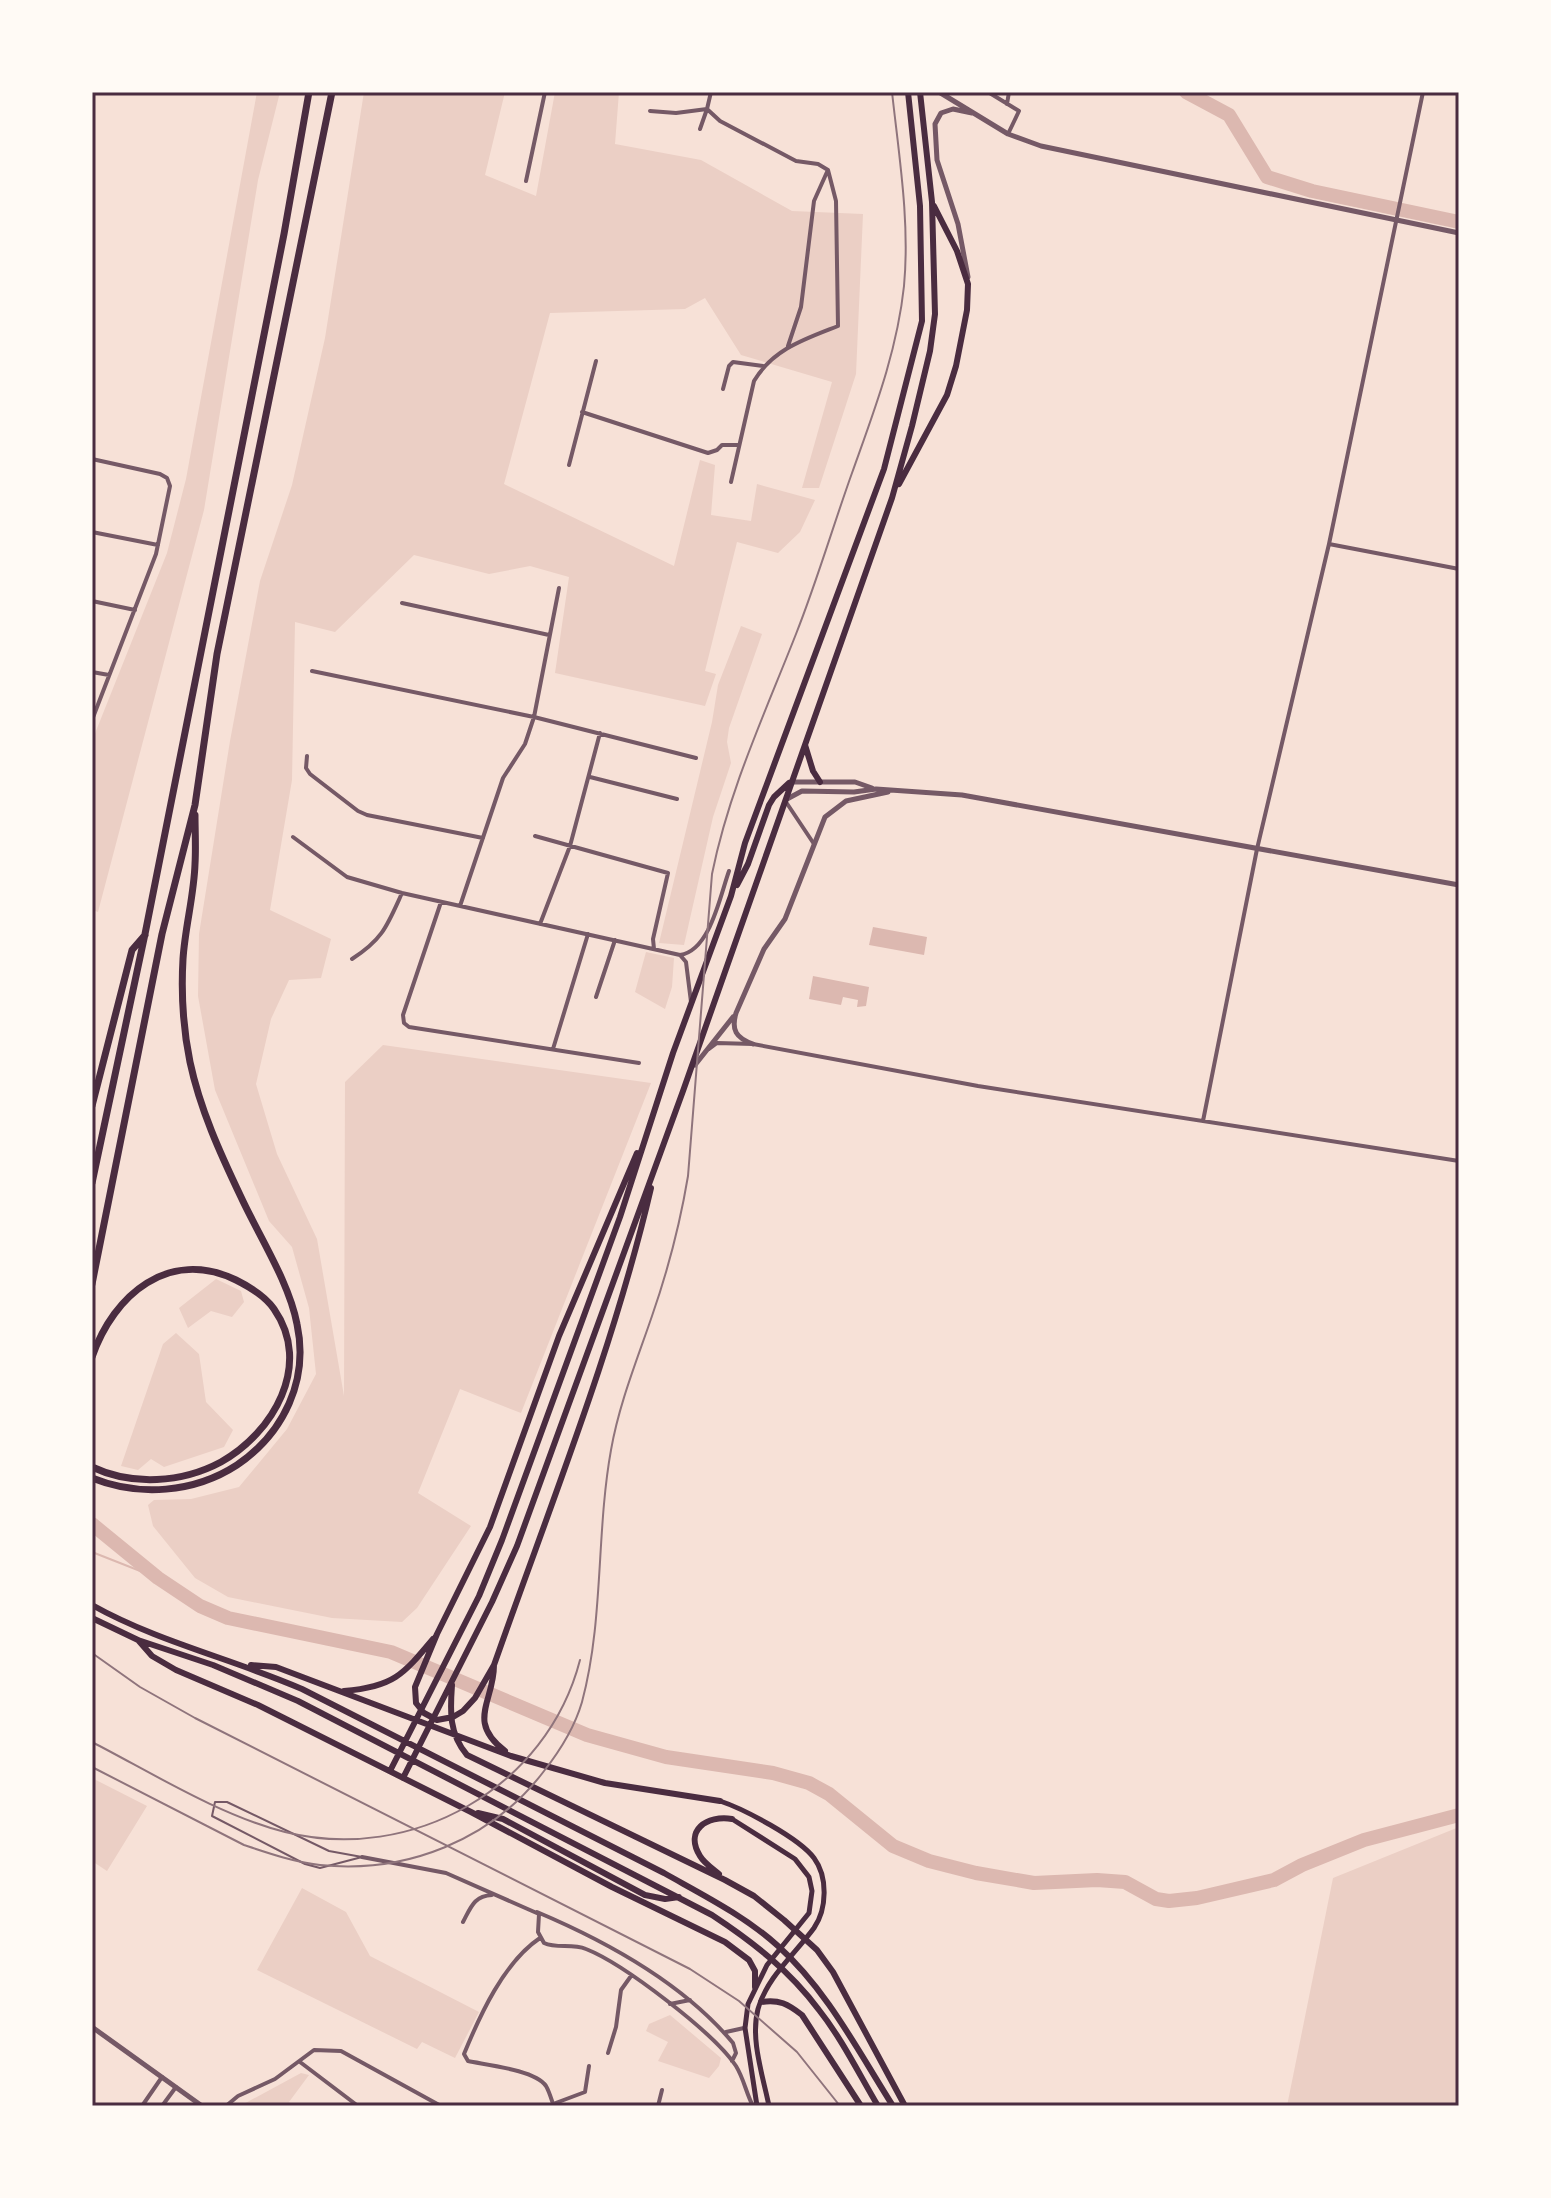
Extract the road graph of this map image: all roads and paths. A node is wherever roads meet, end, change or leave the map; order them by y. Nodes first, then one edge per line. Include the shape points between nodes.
1 (309, 92) edge
2 (332, 92) edge
3 (545, 92) edge
4 (711, 92) edge
5 (908, 92) edge
6 (920, 92) edge
7 (939, 92) edge
8 (988, 92) edge
9 (1009, 92) edge
10 (1423, 92) edge
11 (1007, 104) junction
12 (707, 109) junction
13 (650, 111) dead end
14 (977, 114) junction
15 (700, 129) dead end
16 (1008, 134) junction
17 (828, 170) junction
18 (526, 181) dead end
19 (932, 202) junction
20 (1397, 218) junction
21 (1459, 233) edge
22 (968, 284) junction
23 (788, 347) junction
24 (596, 361) dead end
25 (763, 366) junction
26 (723, 389) dead end
27 (582, 412) junction
28 (739, 445) junction
29 (92, 459) edge
30 (569, 465) dead end
31 (731, 482) dead end
32 (892, 498) junction
33 (92, 532) edge
34 (1329, 544) junction
35 (158, 545) junction
36 (1459, 569) edge
37 (559, 588) dead end
38 (92, 601) edge
39 (402, 603) dead end
40 (135, 610) junction
41 (549, 635) junction
42 (312, 671) dead end
43 (92, 672) edge
44 (109, 675) junction
45 (534, 717) junction
46 (92, 720) edge
47 (600, 733) junction
48 (805, 745) junction
49 (307, 756) dead end
50 (696, 758) dead end
51 (590, 777) junction
52 (790, 782) junction
53 (820, 782) junction
54 (876, 789) junction
55 (900, 790) junction
56 (677, 799) dead end
57 (784, 800) junction
58 (195, 805) junction
59 (535, 836) dead end
60 (293, 837) dead end
61 (483, 838) junction
62 (814, 844) junction
63 (570, 846) junction
64 (1257, 849) junction
65 (729, 871) dead end
66 (1459, 885) edge
67 (402, 893) junction
68 (731, 896) junction
69 (441, 902) junction
70 (460, 906) junction
71 (540, 924) junction
72 (145, 934) junction
73 (588, 934) junction
74 (615, 940) junction
75 (654, 949) junction
76 (680, 955) junction
77 (352, 959) dead end
78 (596, 997) dead end
79 (691, 1002) junction
80 (736, 1013) junction
81 (753, 1044) junction
82 (553, 1049) junction
83 (699, 1057) junction
84 (639, 1063) dead end
85 (686, 1082) junction
86 (92, 1106) edge
87 (652, 1116) junction
88 (1203, 1121) junction
89 (1459, 1161) edge
90 (656, 1165) junction
91 (92, 1183) edge
92 (92, 1284) edge
93 (92, 1357) edge
94 (92, 1467) edge
95 (92, 1478) edge
96 (92, 1605) edge
97 (92, 1618) edge
98 (437, 1634) junction
99 (138, 1640) junction
100 (243, 1664) junction
101 (494, 1665) junction
102 (452, 1681) junction
103 (340, 1691) junction
104 (511, 1756) junction
105 (390, 1771) junction
106 (403, 1778) junction
107 (720, 1801) joint
108 (471, 1812) junction
109 (732, 1819) joint
110 (362, 1857) junction
111 (725, 1880) junction
112 (682, 1897) junction
113 (463, 1922) dead end
114 (540, 1938) junction
115 (631, 1976) junction
116 (755, 1987) junction
117 (690, 2000) junction
118 (761, 2002) junction
119 (670, 2004) junction
120 (92, 2027) edge
121 (745, 2028) junction
122 (723, 2032) junction
123 (608, 2053) dead end
124 (732, 2061) junction
125 (300, 2062) junction
126 (589, 2066) dead end
127 (162, 2077) junction
128 (176, 2087) junction
129 (662, 2090) dead end
130 (552, 2105) edge
131 (142, 2106) edge
132 (162, 2106) edge
133 (202, 2106) edge
134 (226, 2106) edge
135 (358, 2106) edge
136 (441, 2106) edge
137 (658, 2106) edge
138 (755, 2106) edge
139 (769, 2106) edge
140 (861, 2106) edge
141 (878, 2106) edge
142 (893, 2106) edge
143 (905, 2106) edge

1 - 72 highway
2 - 58 highway via 217,654
3 - 18 street
4 - 12 street
5 - 68 highway via 920,206 922,321 884,469 745,843
6 - 19 highway
7 - 14 street
8 - 11 street
9 - 11 street
10 - 20 street
11 - 16 street via 1019,111
12 - 13 street
12 - 15 street
12 - 17 street via 796,161
14 - 16 street
14 - 22 street via 953,109 941,113 935,124 937,160 958,224
16 - 20 street via 1041,146
17 - 23 street via 814,201 801,307
17 - 23 street via 836,201 838,326
19 - 22 highway
19 - 32 highway via 935,314
20 - 21 street
20 - 34 street
22 - 32 highway via 965,325 947,395
23 - 25 street
24 - 27 street
25 - 26 street via 733,362
25 - 28 street via 754,381
27 - 28 street via 708,453 722,445
27 - 30 street
28 - 31 street
29 - 35 street via 167,478 170,495
32 - 48 highway
33 - 35 street
34 - 36 street
34 - 64 street
35 - 40 street
37 - 41 street
38 - 40 street
39 - 41 street
40 - 44 street
41 - 45 street
42 - 45 street
43 - 44 street
44 - 46 street
45 - 47 street
45 - 61 street via 503,778
47 - 50 street
47 - 51 street
48 - 52 highway
48 - 53 highway
49 - 61 street via 310,774 358,811
51 - 56 street
51 - 63 street
52 - 53 street
52 - 57 highway
52 - 68 highway via 769,805
53 - 54 street via 855,782
54 - 55 street
54 - 57 street via 802,791
55 - 62 street via 846,801 825,817
55 - 64 street via 994,800
57 - 62 street
57 - 85 highway
58 - 92 highway via 162,934
58 - 95 highway via 195,865 183,959 190,1060 223,1161 290,1299 298,1325 299,1371 294,1395 275,1429 224,1472 163,1490 121,1487
59 - 63 street
60 - 67 street via 347,877
61 - 70 street
62 - 80 street via 785,919 764,949
63 - 71 street
63 - 75 street via 668,873
64 - 66 street
64 - 88 street
65 - 76 street via 704,940
67 - 69 street
67 - 77 street via 383,934
68 - 79 highway
69 - 70 street
69 - 82 street via 404,1023
70 - 71 street
71 - 73 street
72 - 86 highway via 132,950
72 - 91 highway
73 - 74 street
73 - 82 street
74 - 75 street
74 - 78 street
75 - 76 street
76 - 79 street via 686,962
79 - 87 highway
80 - 81 street via 735,1033
80 - 83 street
81 - 83 street via 717,1043
81 - 88 street
82 - 84 street
83 - 85 street
85 - 90 highway
87 - 98 highway via 559,1336 490,1527
87 - 105 highway via 502,1540
88 - 89 street
90 - 101 highway via 608,1340
90 - 102 highway via 517,1546
93 - 94 highway via 114,1311 133,1292 161,1276 196,1269 253,1288 275,1310 289,1363 284,1391 268,1422 219,1463 157,1480
96 - 100 highway via 142,1629
97 - 99 highway
98 - 101 highway via 415,1687 416,1703 424,1713 437,1720 463,1711
98 - 103 highway via 410,1667 378,1687
99 - 105 highway via 176,1670
99 - 112 highway via 298,1701
100 - 103 highway via 276,1667
100 - 142 highway via 302,1689 717,1903 779,1947 805,1973
101 - 104 highway via 483,1720 493,1743
102 - 106 highway
102 - 111 highway via 451,1723 467,1755
103 - 104 highway
104 - 107 highway via 605,1783
105 - 106 highway
106 - 108 highway
107 - 118 main road via 779,1832 813,1856 820,1871 824,1899 818,1921 777,1972
108 - 112 highway via 503,1819 645,1895
108 - 116 highway via 732,1946 749,1960
109 - 111 highway via 705,1821 697,1832 700,1858
109 - 116 main road via 795,1859 812,1891 809,1913
110 - 110 lane via 312,1866 212,1816 211,1810 215,1802 227,1802 317,1846
110 - 114 street via 446,1873 539,1914
111 - 143 highway via 754,1896 817,1950
112 - 141 highway via 751,1940 796,1982 828,2022
113 - 117 street via 474,1900 502,1897 626,1957
114 - 115 street via 549,1945 572,1944 591,1951
114 - 130 street via 504,1976 464,2054 468,2061 544,2083
115 - 119 street
115 - 123 street via 621,1990
116 - 121 main road
117 - 119 street
117 - 122 street
118 - 139 main road via 755,2025
118 - 140 highway via 789,2004 802,2015
119 - 124 street
120 - 127 street
121 - 122 street
121 - 138 main road
122 - 124 street via 735,2046
124 - 138 street
125 - 134 street
125 - 135 street
125 - 136 street via 314,2050 336,2049
126 - 130 street via 585,2092
127 - 128 street
127 - 131 street
128 - 132 street
128 - 133 street
129 - 137 street

